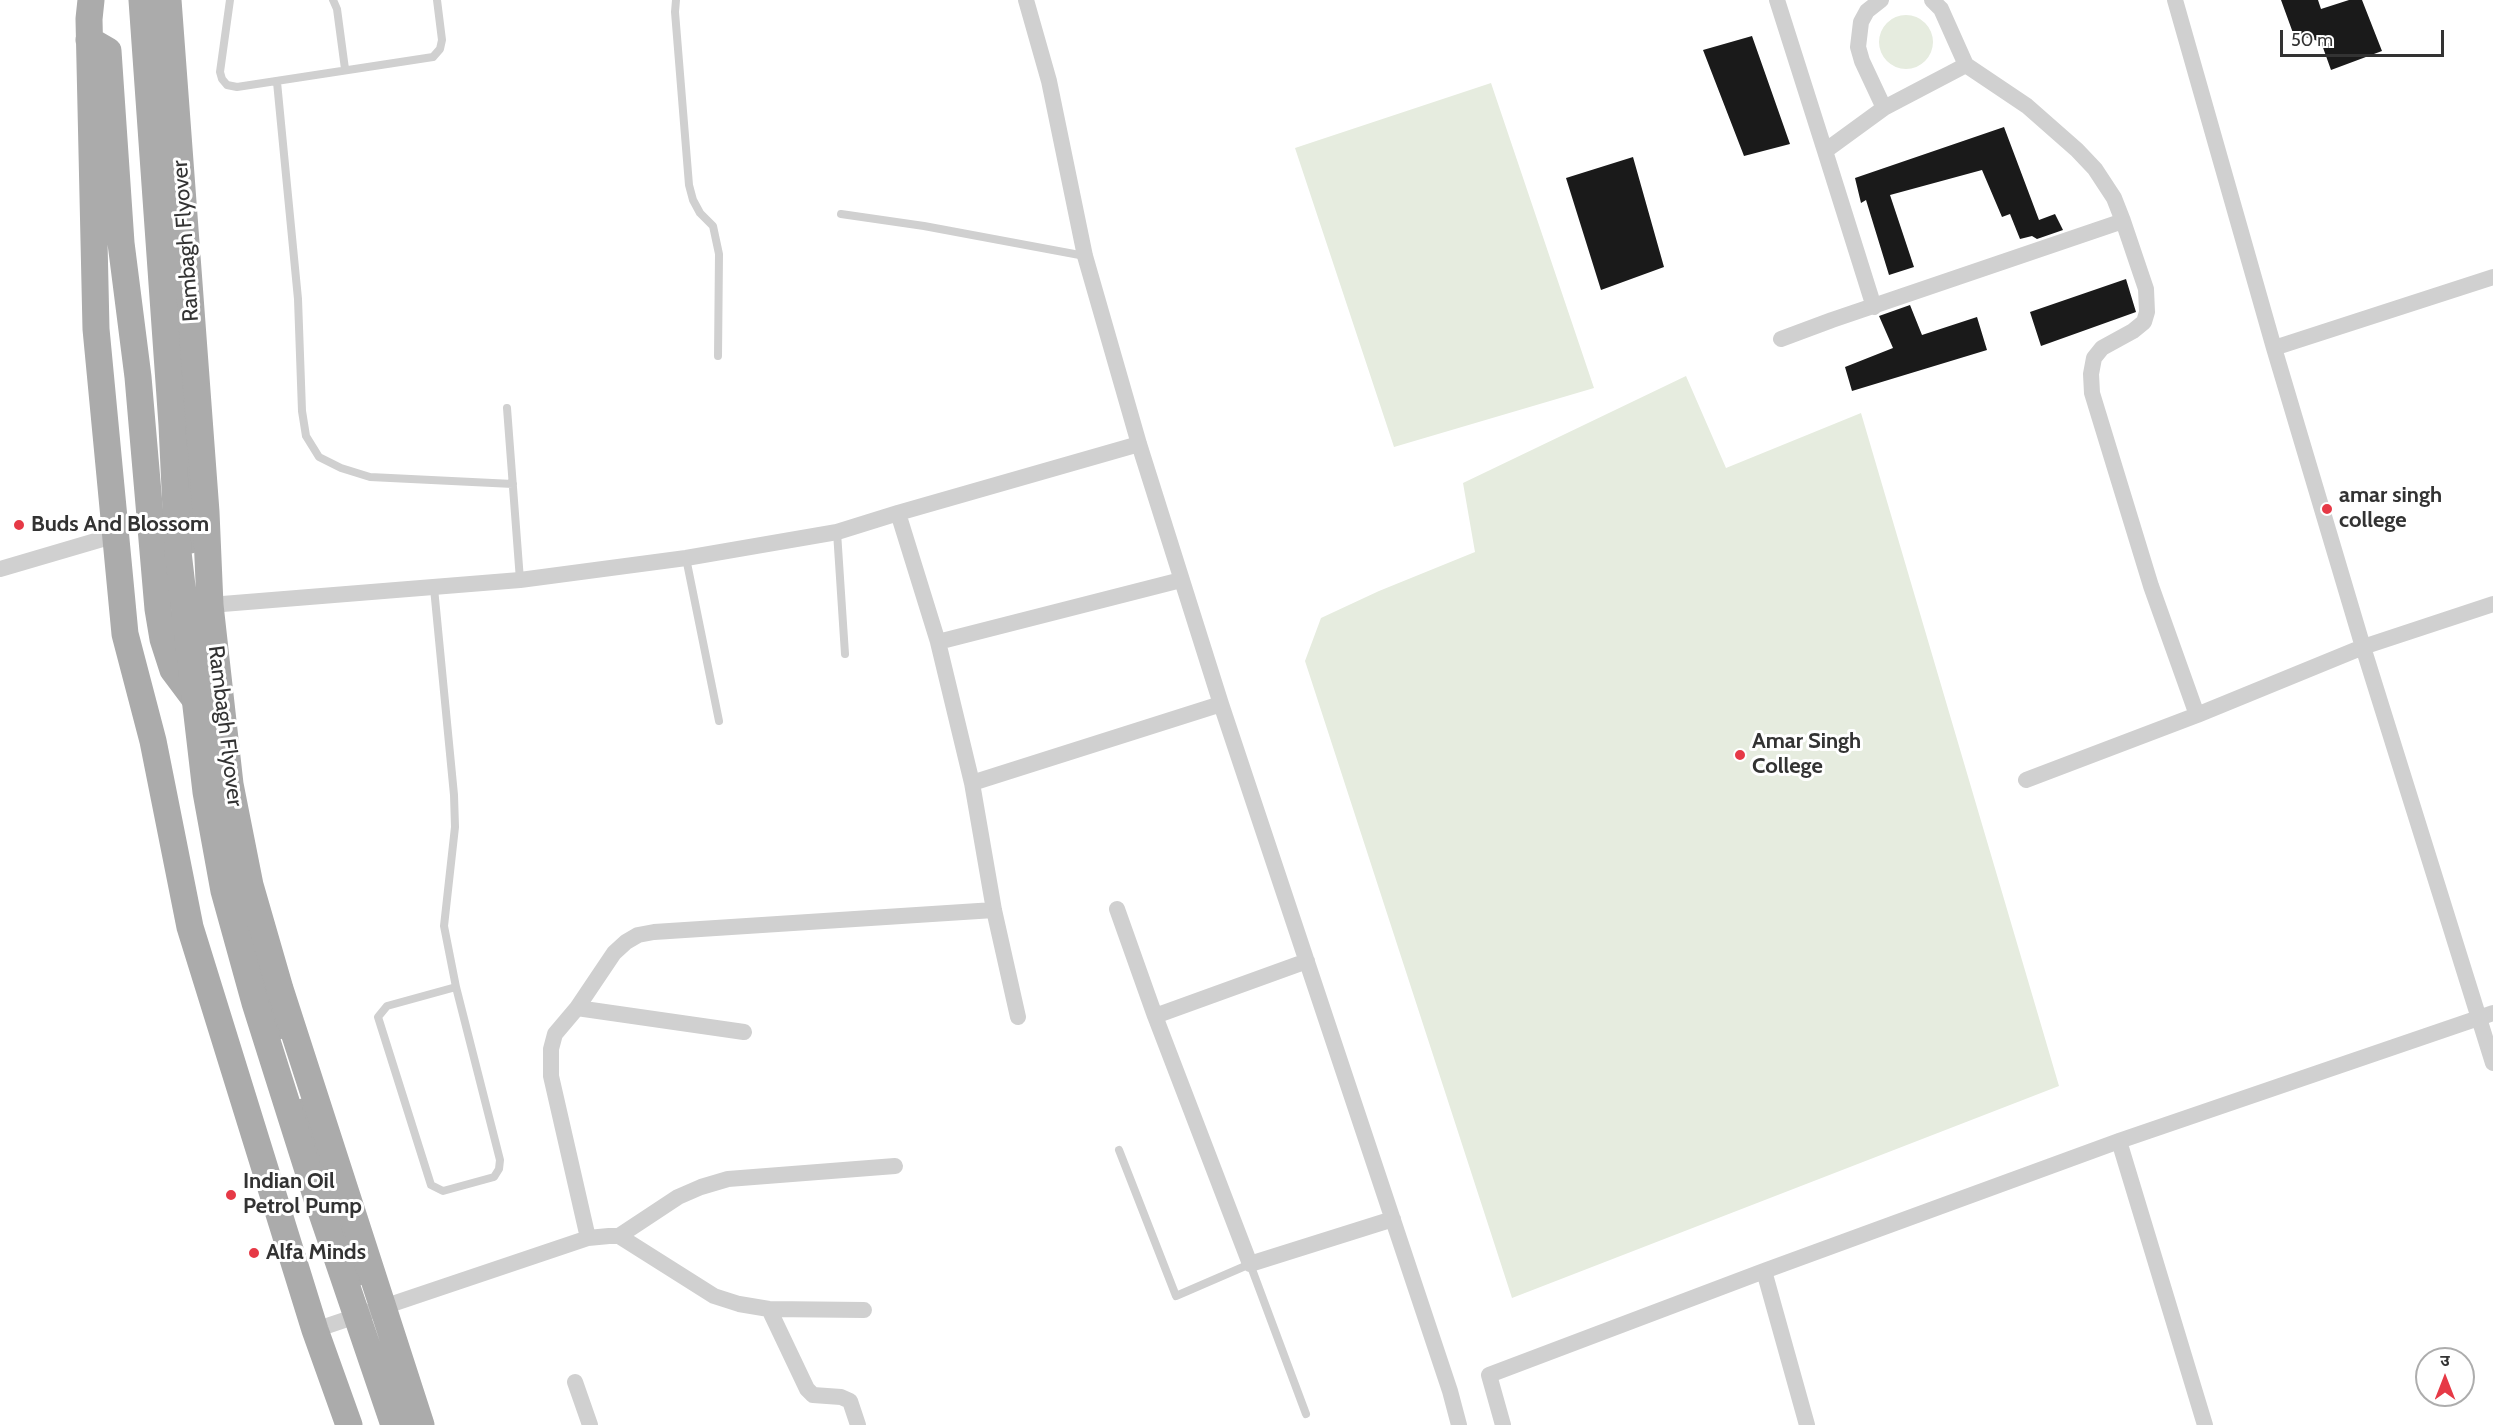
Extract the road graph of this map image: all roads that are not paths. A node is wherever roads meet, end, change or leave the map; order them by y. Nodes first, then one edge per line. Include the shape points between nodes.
1 (91, 0) edge
2 (142, 0) edge
3 (230, 0) edge
4 (333, 0) edge
5 (437, 0) edge
6 (676, 0) edge
7 (1026, 0) edge
8 (1777, 0) edge
9 (1881, 0) edge
10 (1932, 0) edge
11 (2175, 0) edge
12 (166, 5) edge
13 (89, 40) junction
14 (1966, 65) junction
15 (345, 69) junction
16 (277, 82) junction
17 (1884, 108) junction
18 (1825, 150) junction
19 (841, 214) dead end
20 (2123, 221) junction
21 (1085, 256) junction
22 (2493, 277) edge
23 (1874, 307) junction
24 (1781, 339) dead end
25 (2274, 348) junction
26 (718, 356) dead end
27 (507, 408) dead end
28 (1139, 444) junction
29 (513, 484) junction
30 (898, 513) junction
31 (837, 532) junction
32 (116, 535) junction
33 (686, 558) junction
34 (0, 568) edge
35 (520, 580) junction
36 (1181, 580) junction
37 (434, 588) junction
38 (2493, 604) edge
39 (210, 605) junction
40 (938, 642) junction
41 (2363, 647) junction
42 (845, 654) dead end
43 (194, 698) junction
44 (1221, 704) junction
45 (2196, 715) junction
46 (718, 721) dead end
47 (2026, 780) dead end
48 (972, 783) junction
49 (1117, 909) dead end
50 (994, 910) junction
51 (1307, 962) junction
52 (456, 987) junction
53 (577, 1008) junction
54 (2486, 1015) edge
55 (1155, 1016) junction
56 (1018, 1017) dead end
57 (744, 1032) dead end
58 (2493, 1063) edge
59 (2119, 1141) junction
60 (1119, 1150) dead end
61 (895, 1166) dead end
62 (1393, 1219) junction
63 (619, 1236) junction
64 (588, 1238) junction
65 (1250, 1264) junction
66 (1764, 1271) junction
67 (769, 1309) junction
68 (864, 1310) dead end
69 (366, 1313) junction
70 (315, 1330) junction
71 (575, 1382) dead end
72 (1306, 1414) dead end
73 (349, 1425) edge
74 (394, 1425) edge
75 (404, 1425) edge
76 (421, 1425) edge
77 (590, 1425) edge
78 (858, 1425) edge
79 (1460, 1425) edge
80 (1503, 1425) edge
81 (1807, 1425) edge
82 (2205, 1425) edge

1 - 13 main road
2 - 43 main road, Rambagh Flyover, bridge via 178,552
3 - 16 lane via 222,79 237,87
4 - 15 lane
5 - 15 lane via 442,40 433,57
6 - 26 lane via 689,185 697,207 713,226 719,254
7 - 21 street via 1048,81
8 - 18 street
9 - 17 street via 1861,22 1858,47
10 - 14 street via 1941,9
11 - 25 street
12 - 39 main road, Rambagh Flyover, bridge
12 - 69 main road via 191,552 235,874 275,1026
13 - 32 main road via 96,329
13 - 43 main road via 108,51 121,243 138,377 158,609 173,670
14 - 17 street
14 - 20 street via 2027,106 2077,150 2102,179
15 - 16 lane
16 - 29 lane via 298,299 306,436 320,457 370,477
17 - 18 street
18 - 23 street
19 - 21 lane
20 - 23 street
20 - 45 street via 2146,289 2147,312 2144,322 2133,332 2102,348 2094,358 2092,393 2151,586
21 - 28 street
22 - 25 street
23 - 24 street
25 - 41 street
27 - 29 lane
28 - 30 street
28 - 36 street
29 - 35 lane
30 - 31 street
30 - 40 street
31 - 33 street
31 - 42 lane
32 - 34 street
32 - 70 main road via 125,634 153,741 190,927
33 - 35 street
33 - 46 lane
35 - 37 street
36 - 40 street
36 - 44 street
37 - 39 street
37 - 52 lane via 455,827 444,926
38 - 41 street
39 - 76 main road, Rambagh Flyover, bridge via 230,784 250,885
40 - 48 street
41 - 45 street
41 - 54 street
43 - 74 main road, Rambagh Flyover, bridge via 224,891 282,1089
44 - 48 street
44 - 51 street
45 - 47 street
48 - 50 street
49 - 55 street
50 - 53 street via 638,935 614,953
50 - 56 street
51 - 55 street
51 - 62 street
52 - 52 lane via 387,1006 378,1017 431,1185 443,1191 494,1177 500,1160
53 - 57 street
53 - 64 street via 555,1034 549,1063
54 - 58 street
54 - 59 street
55 - 65 street
59 - 66 street
59 - 82 street
60 - 65 lane via 1176,1296
61 - 63 street via 728,1179 678,1197
62 - 65 street
62 - 79 street
63 - 64 street
63 - 67 street via 714,1296
64 - 69 street
65 - 72 lane
66 - 80 street via 1489,1375
66 - 81 street
67 - 68 street
67 - 78 street via 807,1389 813,1395 850,1401
69 - 70 street
69 - 75 main road
70 - 73 main road
71 - 77 street

